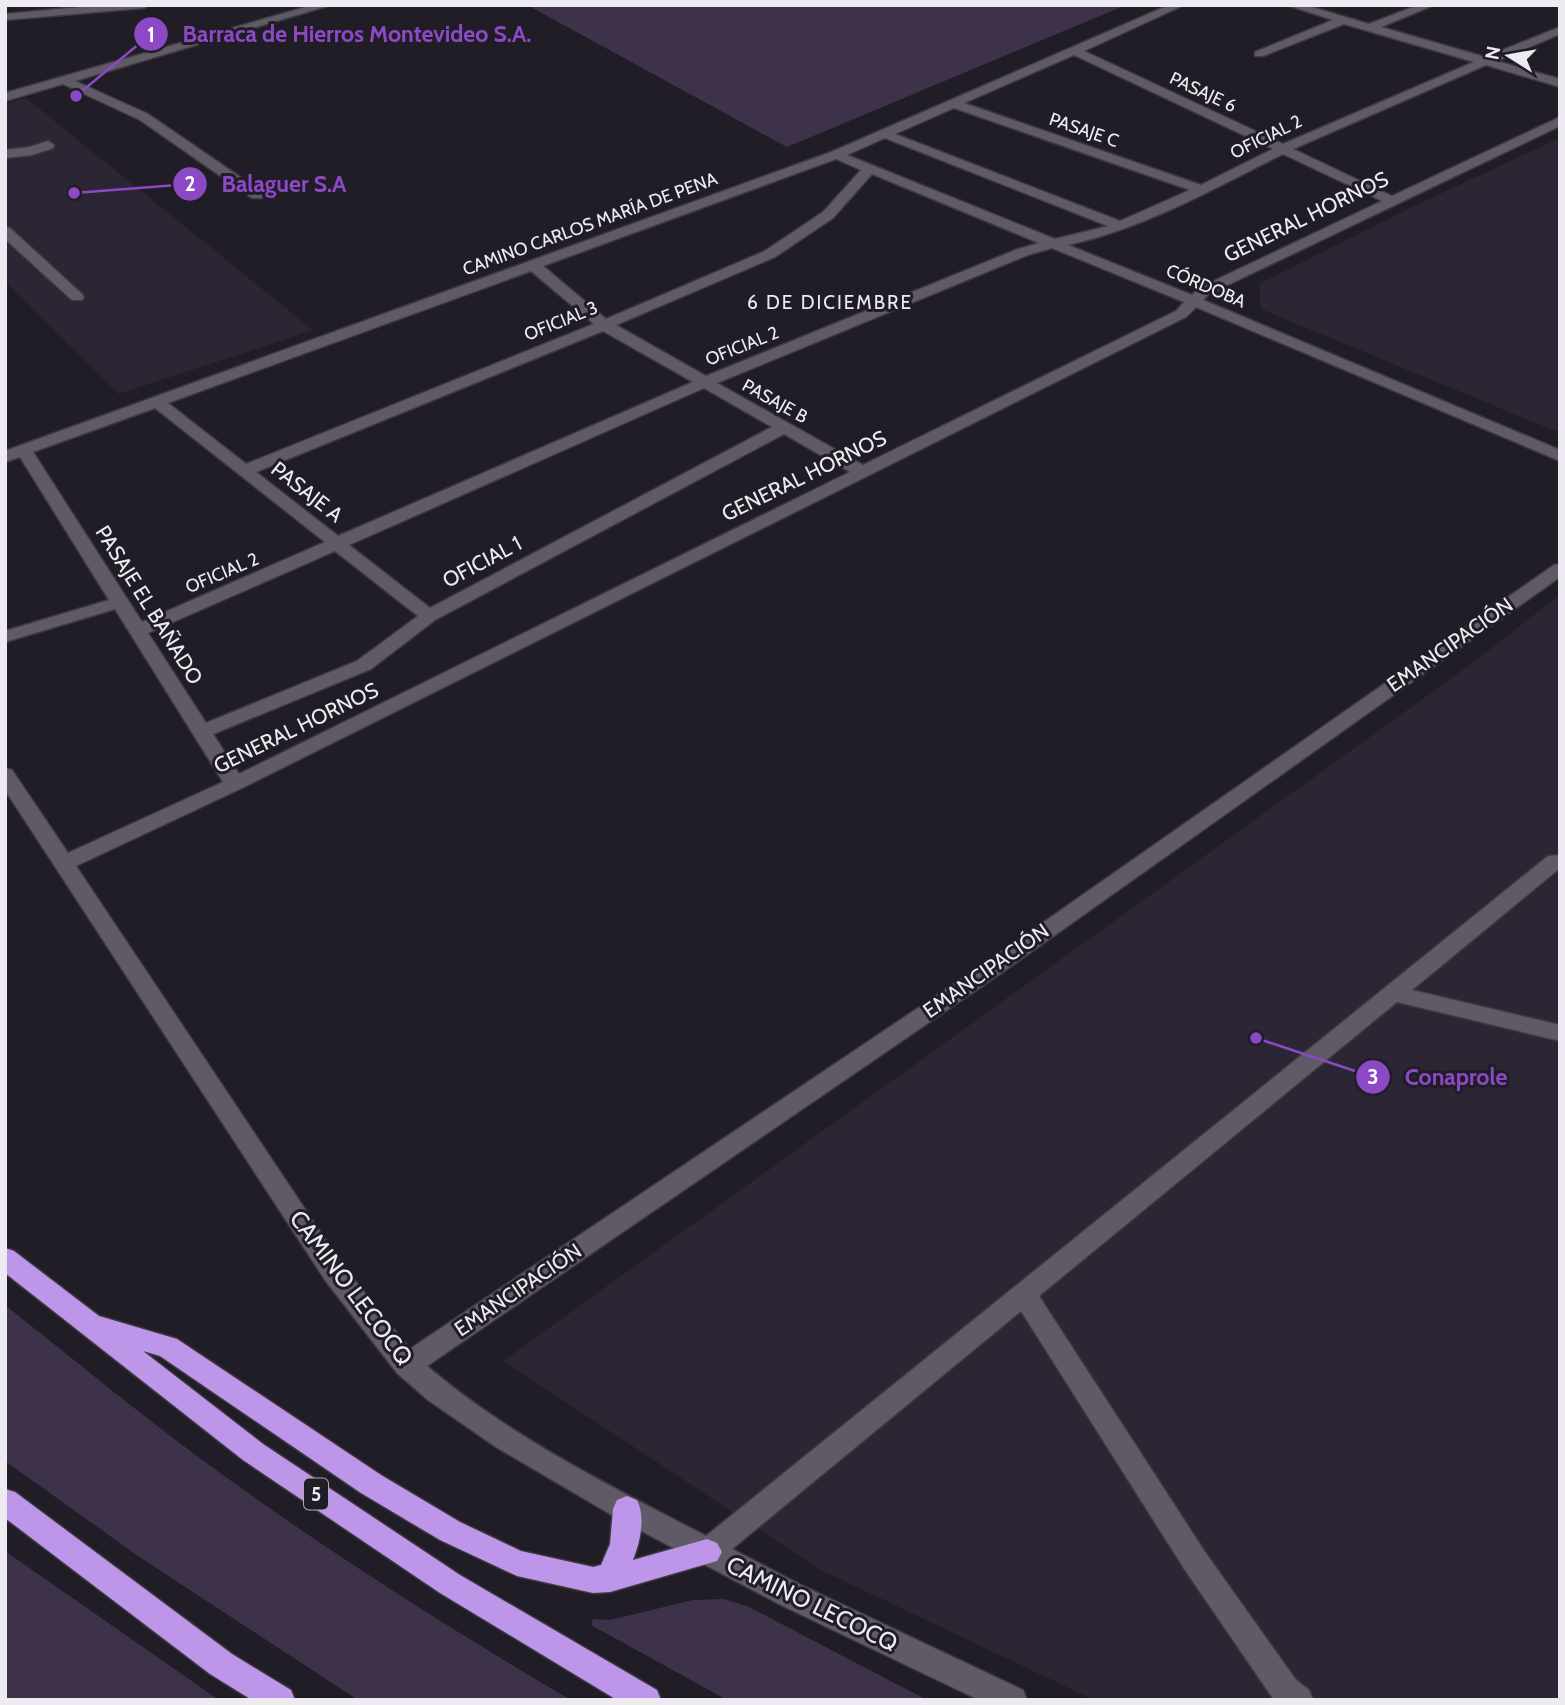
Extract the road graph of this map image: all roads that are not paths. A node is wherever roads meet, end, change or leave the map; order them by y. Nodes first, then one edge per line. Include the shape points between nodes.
1 (143, 5) edge
2 (326, 5) edge
3 (1179, 5) edge
4 (1292, 5) edge
5 (1429, 5) edge
6 (5, 17) edge
7 (1344, 20) junction
8 (1369, 28) junction
9 (1560, 30) edge
10 (1075, 51) junction
11 (1259, 54) dead end
12 (1487, 62) junction
13 (64, 80) junction
14 (1560, 83) edge
15 (5, 97) edge
16 (954, 104) junction
17 (1560, 121) edge
18 (886, 134) junction
19 (48, 145) dead end
20 (1284, 149) junction
21 (5, 153) edge
22 (836, 155) junction
23 (869, 169) junction
24 (1203, 190) junction
25 (257, 195) dead end
26 (1392, 201) junction
27 (1120, 226) junction
28 (5, 231) edge
29 (1051, 243) junction
30 (533, 265) junction
31 (77, 296) dead end
32 (1194, 301) junction
33 (604, 325) junction
34 (703, 383) junction
35 (158, 403) junction
36 (783, 428) junction
37 (24, 451) junction
38 (1560, 456) edge
39 (5, 457) edge
40 (243, 471) junction
41 (863, 472) junction
42 (338, 545) junction
43 (1560, 569) edge
44 (120, 602) junction
45 (429, 616) junction
46 (137, 631) junction
47 (5, 637) edge
48 (202, 732) junction
49 (5, 774) edge
50 (235, 784) junction
51 (1555, 861) dead end
52 (62, 864) junction
53 (1393, 993) junction
54 (1560, 1032) edge
55 (5, 1258) edge
56 (1024, 1294) junction
57 (85, 1323) junction
58 (407, 1365) junction
59 (5, 1500) edge
60 (627, 1509) junction
61 (707, 1552) junction
62 (610, 1579) junction
63 (280, 1700) edge
64 (646, 1700) edge
65 (1012, 1700) edge
66 (1298, 1700) edge

1 - 6 street
2 - 13 street
3 - 10 street, CAMINO CARLOS MARÍA DE PENA
4 - 7 street
5 - 8 street
7 - 8 street
7 - 11 street
8 - 12 street
9 - 12 street, OFICIAL 2
10 - 16 street, CAMINO CARLOS MARÍA DE PENA
10 - 20 street, PASAJE 6
12 - 14 street
12 - 20 street, OFICIAL 2
13 - 15 street
13 - 25 street via 144,117
16 - 18 street, CAMINO CARLOS MARÍA DE PENA
16 - 24 street, PASAJE C
17 - 26 street, GENERAL HORNOS
18 - 22 street, CAMINO CARLOS MARÍA DE PENA
18 - 27 street
19 - 21 street
20 - 24 street, OFICIAL 2
20 - 26 street, PASAJE 6
22 - 23 street, CÓRDOBA
22 - 30 street, CAMINO CARLOS MARÍA DE PENA
23 - 29 street, CÓRDOBA
23 - 33 street, OFICIAL 3 via 835,209 787,245
24 - 27 street, OFICIAL 2
26 - 32 street, GENERAL HORNOS via 1204,290
27 - 29 street, OFICIAL 2
28 - 31 street
29 - 32 street, CÓRDOBA
29 - 34 street, OFICIAL 2
30 - 33 street, PASAJE B
30 - 35 street, CAMINO CARLOS MARÍA DE PENA
32 - 38 street, CÓRDOBA
32 - 41 street, GENERAL HORNOS via 1181,314
33 - 34 street, PASAJE B
33 - 40 street, OFICIAL 3
34 - 36 street, PASAJE B
34 - 42 street, OFICIAL 2
35 - 37 street, CAMINO CARLOS MARÍA DE PENA
35 - 40 street, PASAJE A
36 - 41 street, PASAJE B
36 - 45 street, OFICIAL 1
37 - 39 street, CAMINO CARLOS MARÍA DE PENA
37 - 44 street, PASAJE EL BAÑADO
40 - 42 street, PASAJE A
41 - 50 street, GENERAL HORNOS
42 - 45 street, PASAJE A
42 - 46 street, OFICIAL 2
43 - 58 street, EMANCIPACIÓN via 1002,962
44 - 46 street, PASAJE EL BAÑADO
44 - 47 street
45 - 48 street, OFICIAL 1 via 364,665
46 - 48 street, PASAJE EL BAÑADO
48 - 50 street, PASAJE EL BAÑADO
49 - 52 street, CAMINO LECOCQ
50 - 52 street, GENERAL HORNOS
51 - 53 street
52 - 58 street, CAMINO LECOCQ via 334,1273
53 - 54 street
53 - 56 street
55 - 57 highway, 5
56 - 61 street
56 - 66 street via 1195,1561 1285,1690
57 - 62 highway via 168,1347 371,1484 450,1531 517,1563 593,1580
57 - 64 highway, 5 via 253,1452 450,1584
58 - 60 street, CAMINO LECOCQ via 506,1439
59 - 63 highway via 221,1664
60 - 61 street, CAMINO LECOCQ
60 - 62 highway via 625,1544
61 - 62 highway
61 - 65 street, CAMINO LECOCQ

